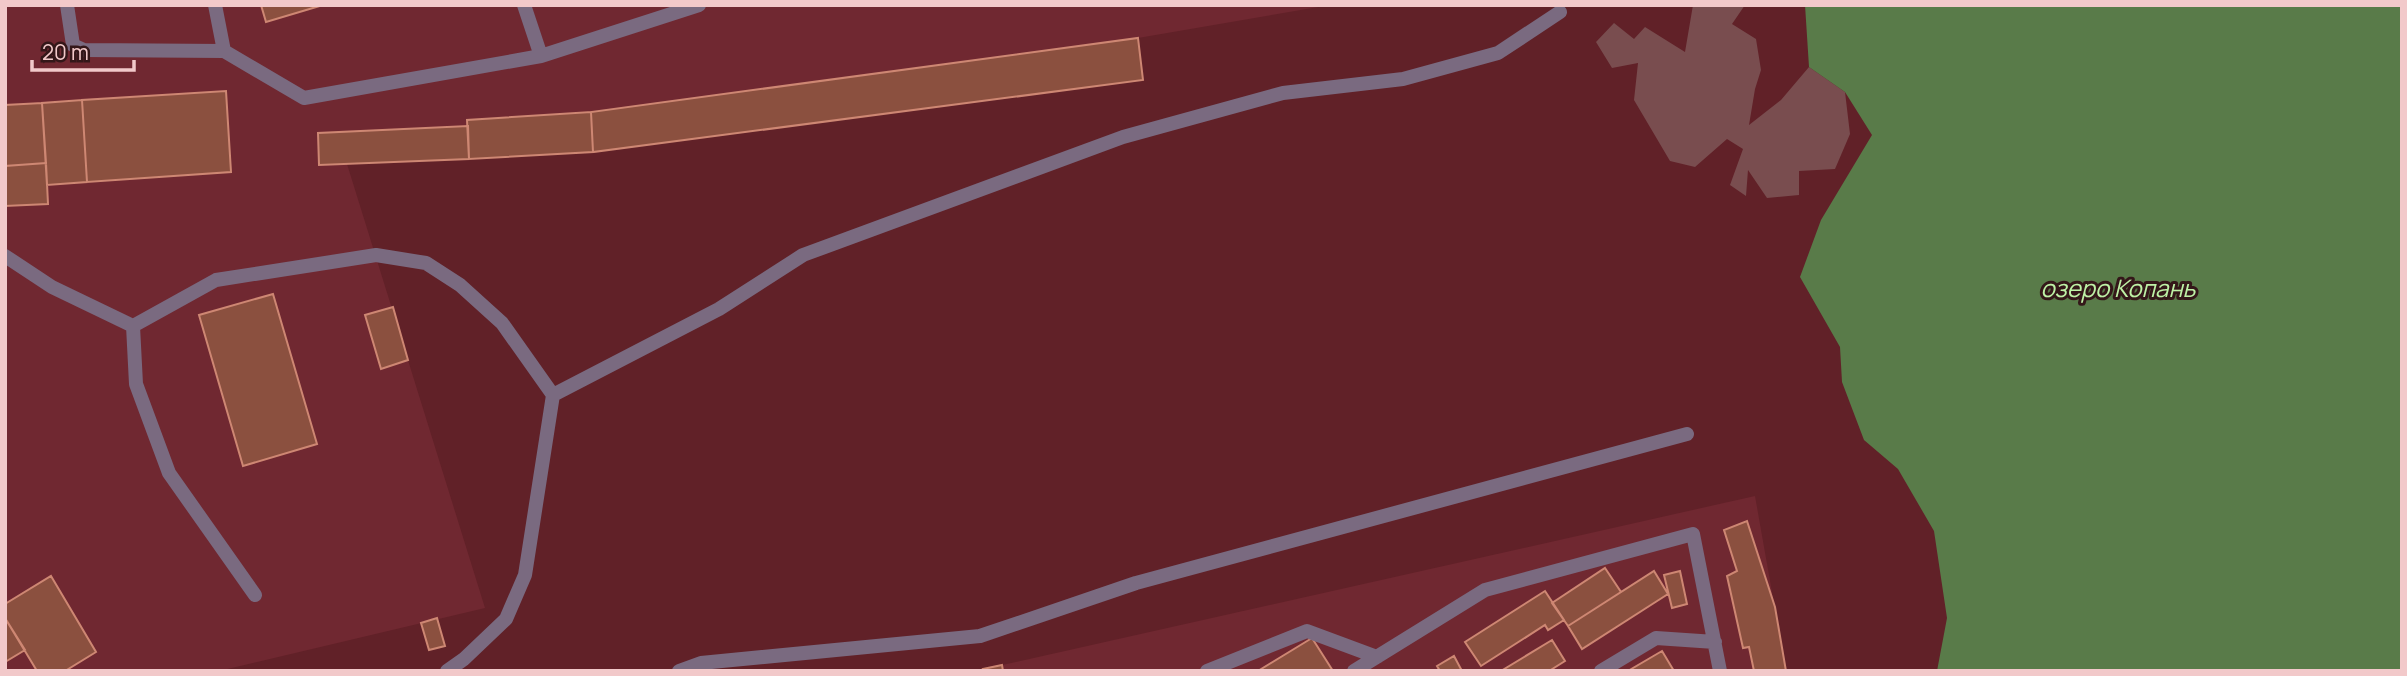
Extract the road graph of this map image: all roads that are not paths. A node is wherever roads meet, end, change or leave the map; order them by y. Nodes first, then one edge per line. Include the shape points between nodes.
1 (66, 5) edge
2 (215, 5) edge
3 (524, 5) edge
4 (699, 5) edge
5 (1560, 12) dead end
6 (225, 51) junction
7 (541, 56) junction
8 (5, 256) edge
9 (133, 326) junction
10 (553, 395) junction
11 (1687, 434) dead end
12 (255, 595) dead end
13 (1715, 642) junction
14 (1377, 657) junction
15 (447, 671) edge
16 (679, 671) edge
17 (1207, 671) edge
18 (1354, 671) edge
19 (1601, 671) edge
20 (1720, 671) edge

1 - 6 lane via 73,46 84,50
2 - 6 lane
3 - 7 lane
4 - 7 lane
5 - 10 lane via 1497,52 1403,79 1283,93 1123,137 803,256 719,309
6 - 7 lane via 304,98
8 - 9 lane via 52,287
9 - 10 lane via 216,280 376,256 426,262 502,323
9 - 12 lane via 136,384 169,473
10 - 15 lane via 525,575 506,619
11 - 16 lane via 1136,583 980,636 701,663
13 - 14 lane via 1693,534 1485,590
13 - 19 lane via 1656,638
13 - 20 lane
14 - 17 lane via 1307,631
14 - 18 lane

